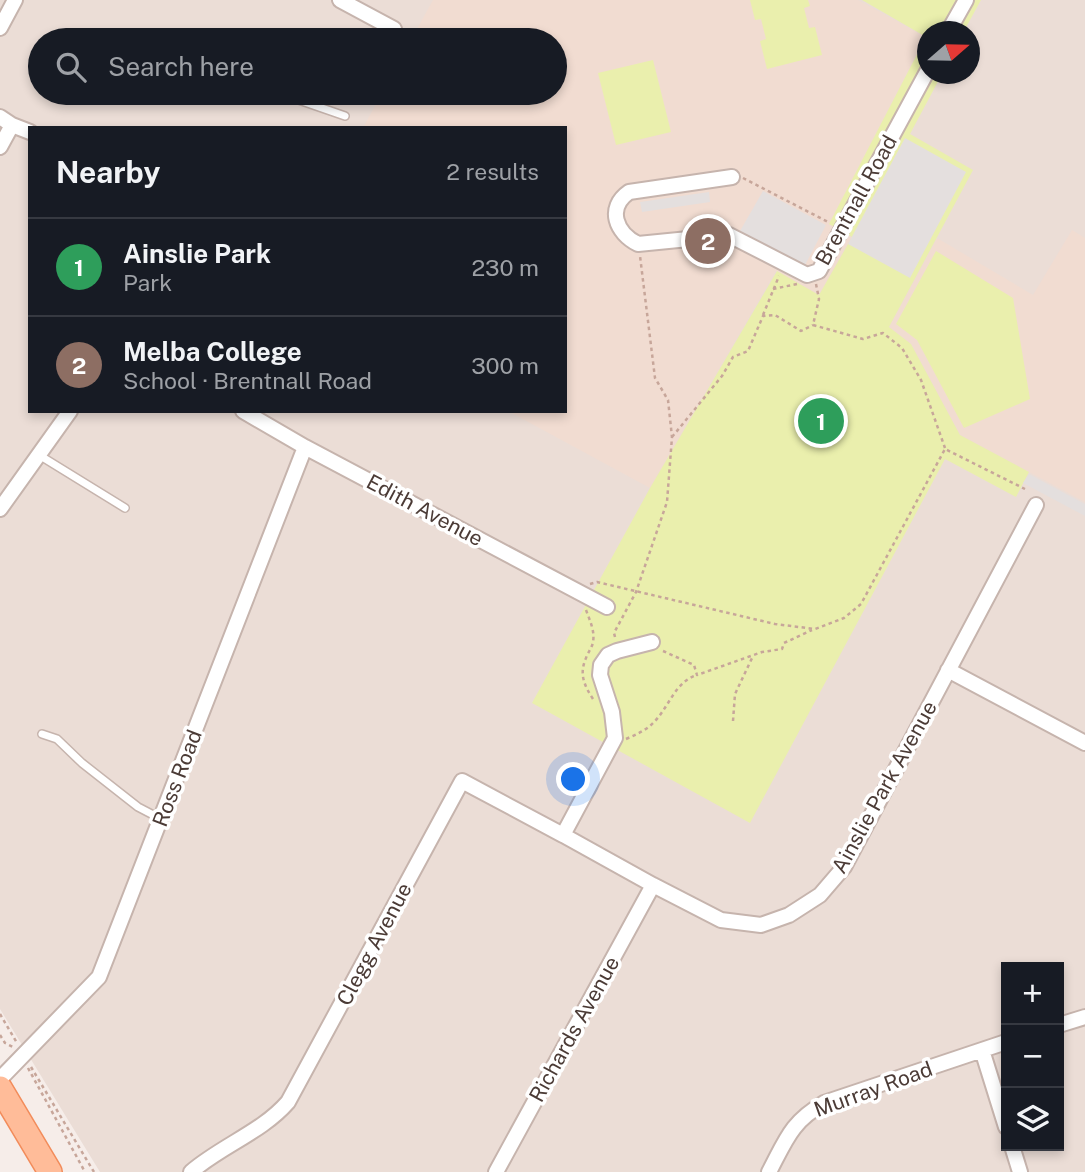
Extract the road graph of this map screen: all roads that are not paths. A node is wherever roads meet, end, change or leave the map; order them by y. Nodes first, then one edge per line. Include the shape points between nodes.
1 (15, 0) edge
2 (340, 0) edge
3 (966, 0) edge
4 (954, 21) edge
5 (0, 28) edge
6 (392, 28) edge
7 (920, 84) edge
8 (313, 105) edge
9 (345, 116) dead end
10 (6, 121) edge
11 (28, 131) edge
12 (0, 146) edge
13 (732, 177) road end
14 (69, 413) edge
15 (246, 413) edge
16 (305, 447) junction
17 (39, 454) junction
18 (1036, 505) dead end
19 (125, 508) dead end
20 (0, 509) edge
21 (607, 607) dead end
22 (652, 642) road end
23 (948, 670) junction
24 (41, 734) dead end
25 (1085, 743) edge
26 (162, 820) junction
27 (562, 835) junction
28 (653, 886) junction
29 (1085, 1017) edge
30 (1062, 1025) edge
31 (1001, 1044) edge
32 (982, 1050) junction
33 (0, 1079) edge
34 (0, 1087) edge
35 (1001, 1111) edge
36 (1014, 1151) edge
37 (50, 1172) edge
38 (191, 1172) edge
39 (496, 1172) edge
40 (769, 1172) edge
41 (1020, 1172) edge

1 - 5 street
2 - 6 street
3 - 4 street
7 - 13 street, Brentnall Road via 811,282 807,275 729,235 638,244 627,239 618,224 616,209 629,192
8 - 9 lane
10 - 11 street
10 - 12 street
14 - 17 street
15 - 16 street, Edith Avenue
16 - 21 street, Edith Avenue
16 - 26 street, Ross Road
17 - 19 lane
17 - 20 street
18 - 23 street, Ainslie Park Avenue
22 - 27 street via 608,655 601,665 615,738
23 - 25 street
23 - 28 street, Ainslie Park Avenue via 844,867 820,895 789,915 761,925 721,920
24 - 26 lane via 57,739 100,778
26 - 33 street, Ross Road via 99,977
27 - 28 street, Ainslie Park Avenue
27 - 38 street, Clegg Avenue via 462,781 288,1102 274,1117
28 - 39 street, Richards Avenue
29 - 30 street
31 - 32 street, Murray Road
32 - 35 street
32 - 40 street, Murray Road via 824,1103 793,1127
34 - 37 main road
36 - 41 street

